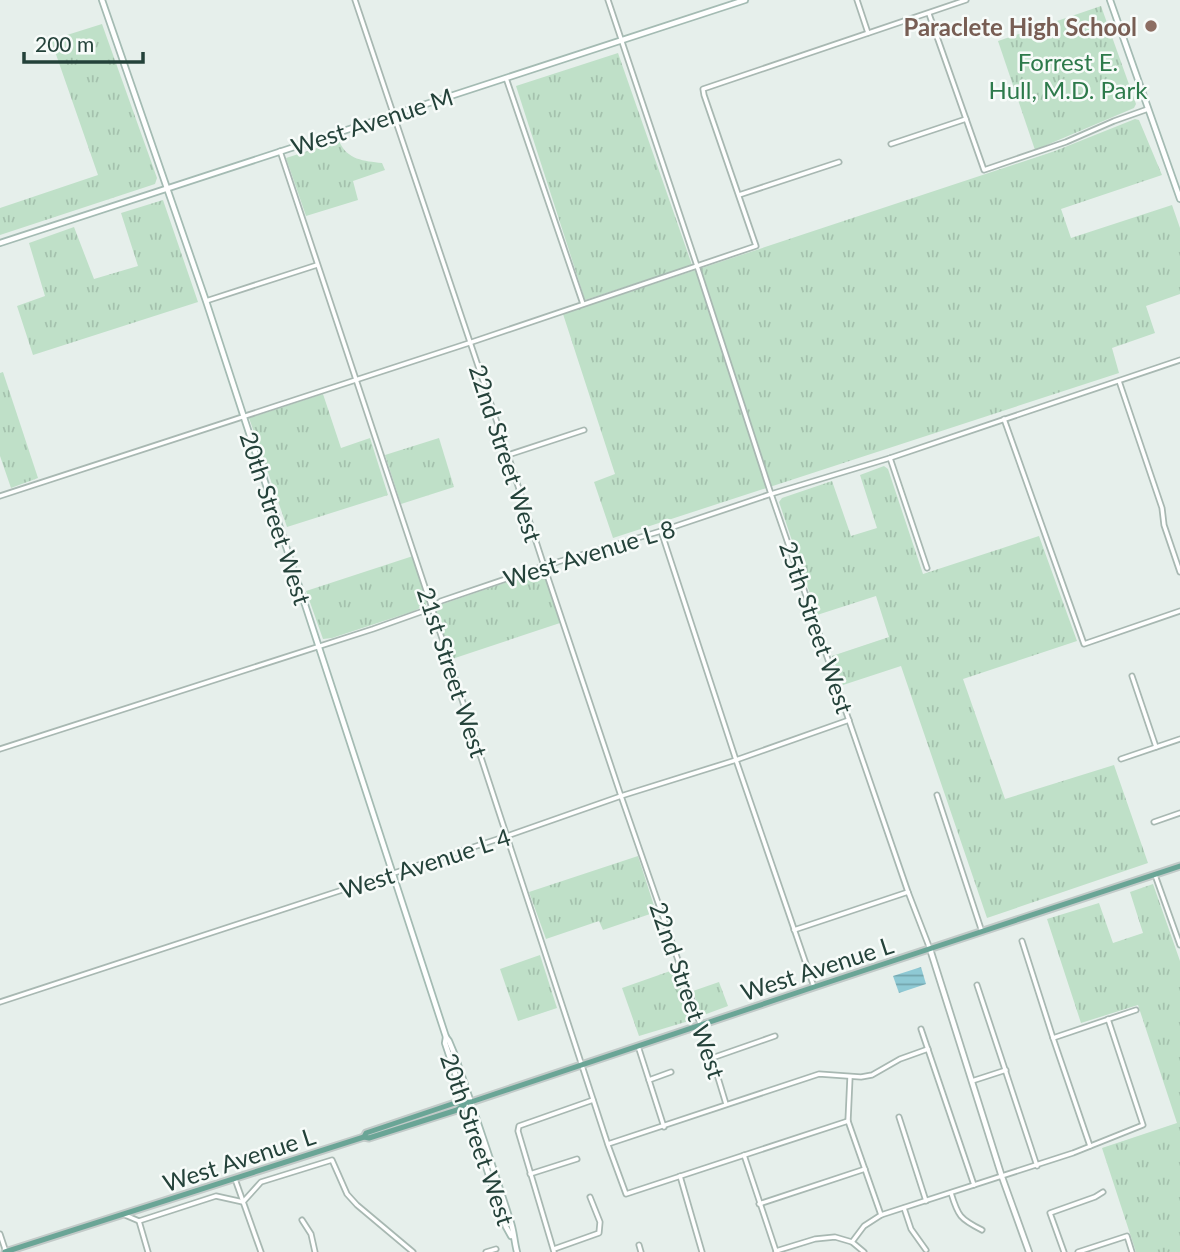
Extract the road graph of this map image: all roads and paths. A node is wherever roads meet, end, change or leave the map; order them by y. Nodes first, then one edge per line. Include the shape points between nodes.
1 (102, 0) edge
2 (355, 0) edge
3 (608, 0) edge
4 (744, 0) edge
5 (856, 0) edge
6 (966, 0) edge
7 (1110, 0) edge
8 (929, 13) junction
9 (868, 33) junction
10 (621, 41) junction
11 (506, 78) junction
12 (1148, 108) junction
13 (394, 114) junction
14 (966, 119) junction
15 (891, 144) dead end
16 (280, 151) junction
17 (839, 162) dead end
18 (166, 188) junction
19 (738, 195) junction
20 (1180, 199) edge
21 (0, 243) edge
22 (318, 265) junction
23 (697, 266) junction
24 (206, 301) junction
25 (583, 304) junction
26 (469, 343) junction
27 (1180, 360) edge
28 (356, 380) junction
29 (1119, 381) junction
30 (242, 417) junction
31 (1004, 419) junction
32 (583, 430) dead end
33 (508, 455) junction
34 (890, 458) junction
35 (771, 494) junction
36 (0, 496) edge
37 (662, 531) junction
38 (544, 566) junction
39 (927, 568) dead end
40 (1180, 572) edge
41 (432, 608) junction
42 (1180, 611) edge
43 (318, 646) junction
44 (1132, 676) dead end
45 (849, 720) junction
46 (1180, 739) edge
47 (1156, 747) junction
48 (0, 748) edge
49 (1121, 759) dead end
50 (736, 760) junction
51 (937, 795) dead end
52 (621, 796) junction
53 (1180, 813) edge
54 (1154, 822) dead end
55 (507, 836) junction
56 (1180, 866) edge
57 (393, 874) junction
58 (1155, 875) junction
59 (908, 892) junction
60 (794, 930) junction
61 (982, 932) junction
62 (1021, 941) dead end
63 (1180, 945) edge
64 (930, 949) junction
65 (977, 985) dead end
66 (814, 987) junction
67 (0, 1002) edge
68 (1136, 1010) dead end
69 (1108, 1019) junction
70 (701, 1026) junction
71 (921, 1029) dead end
72 (775, 1036) dead end
73 (1053, 1038) junction
74 (638, 1046) junction
75 (928, 1049) junction
76 (712, 1058) junction
77 (582, 1065) junction
78 (1006, 1070) junction
79 (671, 1072) dead end
80 (850, 1077) junction
81 (649, 1080) junction
82 (972, 1081) junction
83 (593, 1100) junction
84 (468, 1103) junction
85 (726, 1104) junction
86 (899, 1117) dead end
87 (848, 1121) junction
88 (664, 1127) junction
89 (608, 1144) junction
90 (1090, 1146) junction
91 (743, 1154) junction
92 (577, 1159) dead end
93 (1037, 1166) junction
94 (865, 1169) junction
95 (530, 1174) junction
96 (680, 1176) junction
97 (1002, 1177) junction
98 (235, 1179) junction
99 (974, 1185) junction
100 (1103, 1192) dead end
101 (951, 1193) junction
102 (590, 1197) dead end
103 (926, 1200) junction
104 (243, 1202) junction
105 (759, 1204) junction
106 (904, 1208) junction
107 (125, 1215) junction
108 (881, 1215) junction
109 (302, 1220) dead end
110 (139, 1221) junction
111 (982, 1230) dead end
112 (0, 1234) edge
113 (852, 1242) junction
114 (639, 1245) dead end
115 (496, 1249) dead end
116 (0, 1250) edge
117 (926, 1250) dead end
118 (554, 1251) edge
119 (6, 1252) edge
120 (148, 1252) edge
121 (261, 1252) edge
122 (315, 1252) edge
123 (413, 1252) edge
124 (486, 1252) edge
125 (517, 1252) edge
126 (641, 1252) edge
127 (702, 1252) edge
128 (775, 1252) edge
129 (864, 1252) edge
130 (1029, 1252) edge
131 (1064, 1252) edge
132 (1078, 1252) edge
133 (1132, 1252) edge

1 - 18 main road, 20th Street West
2 - 13 street, 22nd Street West
3 - 10 street, 25th Street West
4 - 10 main road, West Avenue M
5 - 9 street
6 - 8 street
7 - 12 main road
8 - 9 street
8 - 14 street
9 - 19 street via 703,89
10 - 11 main road, West Avenue M
10 - 23 street, 25th Street West
11 - 13 main road, West Avenue M
11 - 25 street
12 - 14 street via 984,170
12 - 20 main road
13 - 16 main road, West Avenue M
13 - 26 street, 22nd Street West
14 - 15 street
16 - 18 main road, West Avenue M
16 - 22 street, 21st Street West
17 - 19 street
18 - 21 main road, West Avenue M
18 - 24 main road, 20th Street West
19 - 23 street via 756,246
22 - 24 street
22 - 28 street, 21st Street West
23 - 25 street
23 - 35 street, 25th Street West
24 - 30 main road, 20th Street West
25 - 26 street
26 - 28 street
26 - 33 street, 22nd Street West
27 - 29 street, West Avenue L 8
28 - 30 street
28 - 41 street, 21st Street West
29 - 31 street, West Avenue L 8
29 - 40 street
30 - 36 street
30 - 43 main road, 20th Street West
31 - 34 street, West Avenue L 8
31 - 42 street via 1084,644
32 - 33 street
33 - 38 street, 22nd Street West
34 - 35 street, West Avenue L 8
34 - 39 street
35 - 37 street, West Avenue L 8
35 - 45 street, 25th Street West
37 - 38 street, West Avenue L 8
37 - 50 street
38 - 41 street, West Avenue L 8
38 - 52 street, 22nd Street West
41 - 43 street, West Avenue L 8
41 - 55 street, 21st Street West
43 - 48 street, West Avenue L 8
43 - 57 main road, 20th Street West
44 - 47 street
45 - 50 street, West Avenue L 4
45 - 59 street, 25th Street West
46 - 47 street
47 - 49 street
50 - 52 street, West Avenue L 4
50 - 60 street
51 - 61 street
52 - 55 street, West Avenue L 4
52 - 70 street, 22nd Street West
53 - 54 street
55 - 57 street, West Avenue L 4
55 - 77 street, 21st Street West
56 - 58 main road, West Avenue L
57 - 67 street, West Avenue L 4
57 - 84 main road, 20th Street West
58 - 61 main road, West Avenue L
58 - 63 street
59 - 60 street
59 - 64 street, 25th Street West
60 - 66 street
61 - 64 main road, West Avenue L
62 - 73 street
64 - 66 main road, West Avenue L
64 - 82 main road, 25th Street West
65 - 78 street
66 - 70 main road, West Avenue L
68 - 69 street
69 - 73 street
69 - 90 street via 1143,1125
70 - 74 main road, West Avenue L
70 - 76 street, 22nd Street West
71 - 75 street
72 - 76 street
73 - 90 street
74 - 77 main road, West Avenue L
74 - 81 street
75 - 80 street via 872,1075
75 - 99 street
76 - 85 street, 22nd Street West
77 - 83 street, 21st Street West
77 - 84 main road, West Avenue L
78 - 82 street
78 - 93 street
79 - 81 street
80 - 85 street via 818,1074
80 - 87 street
81 - 88 street
82 - 97 main road, 25th Street West
83 - 89 street, 21st Street West
83 - 95 street via 519,1126
84 - 98 main road, West Avenue L
84 - 125 main road, 20th Street West via 512,1225
85 - 88 street
86 - 103 street
87 - 91 street
87 - 94 street
88 - 89 street
89 - 96 street, 21st Street West via 626,1194
90 - 93 street
91 - 96 street
91 - 105 street
92 - 95 street
93 - 97 street
94 - 105 street
94 - 108 street
95 - 118 street
96 - 127 street
97 - 99 street
97 - 130 main road, 25th Street West
98 - 104 street
98 - 107 main road, West Avenue L
99 - 101 street
100 - 131 street via 1050,1213
101 - 103 street
101 - 111 street via 965,1221
102 - 118 street via 600,1222 599,1233
103 - 106 street
104 - 110 street, West Avenue L via 216,1196
104 - 121 street
104 - 123 street, West Avenue L via 261,1182 332,1160 347,1194
105 - 128 street
106 - 108 street
106 - 117 street via 911,1229
107 - 110 street
107 - 119 main road, West Avenue L
108 - 113 street via 864,1226
109 - 122 street
110 - 120 street
112 - 119 street
113 - 128 street via 835,1237 815,1239
113 - 129 street
114 - 126 street
115 - 124 street
116 - 119 main road
132 - 133 street via 1127,1236

